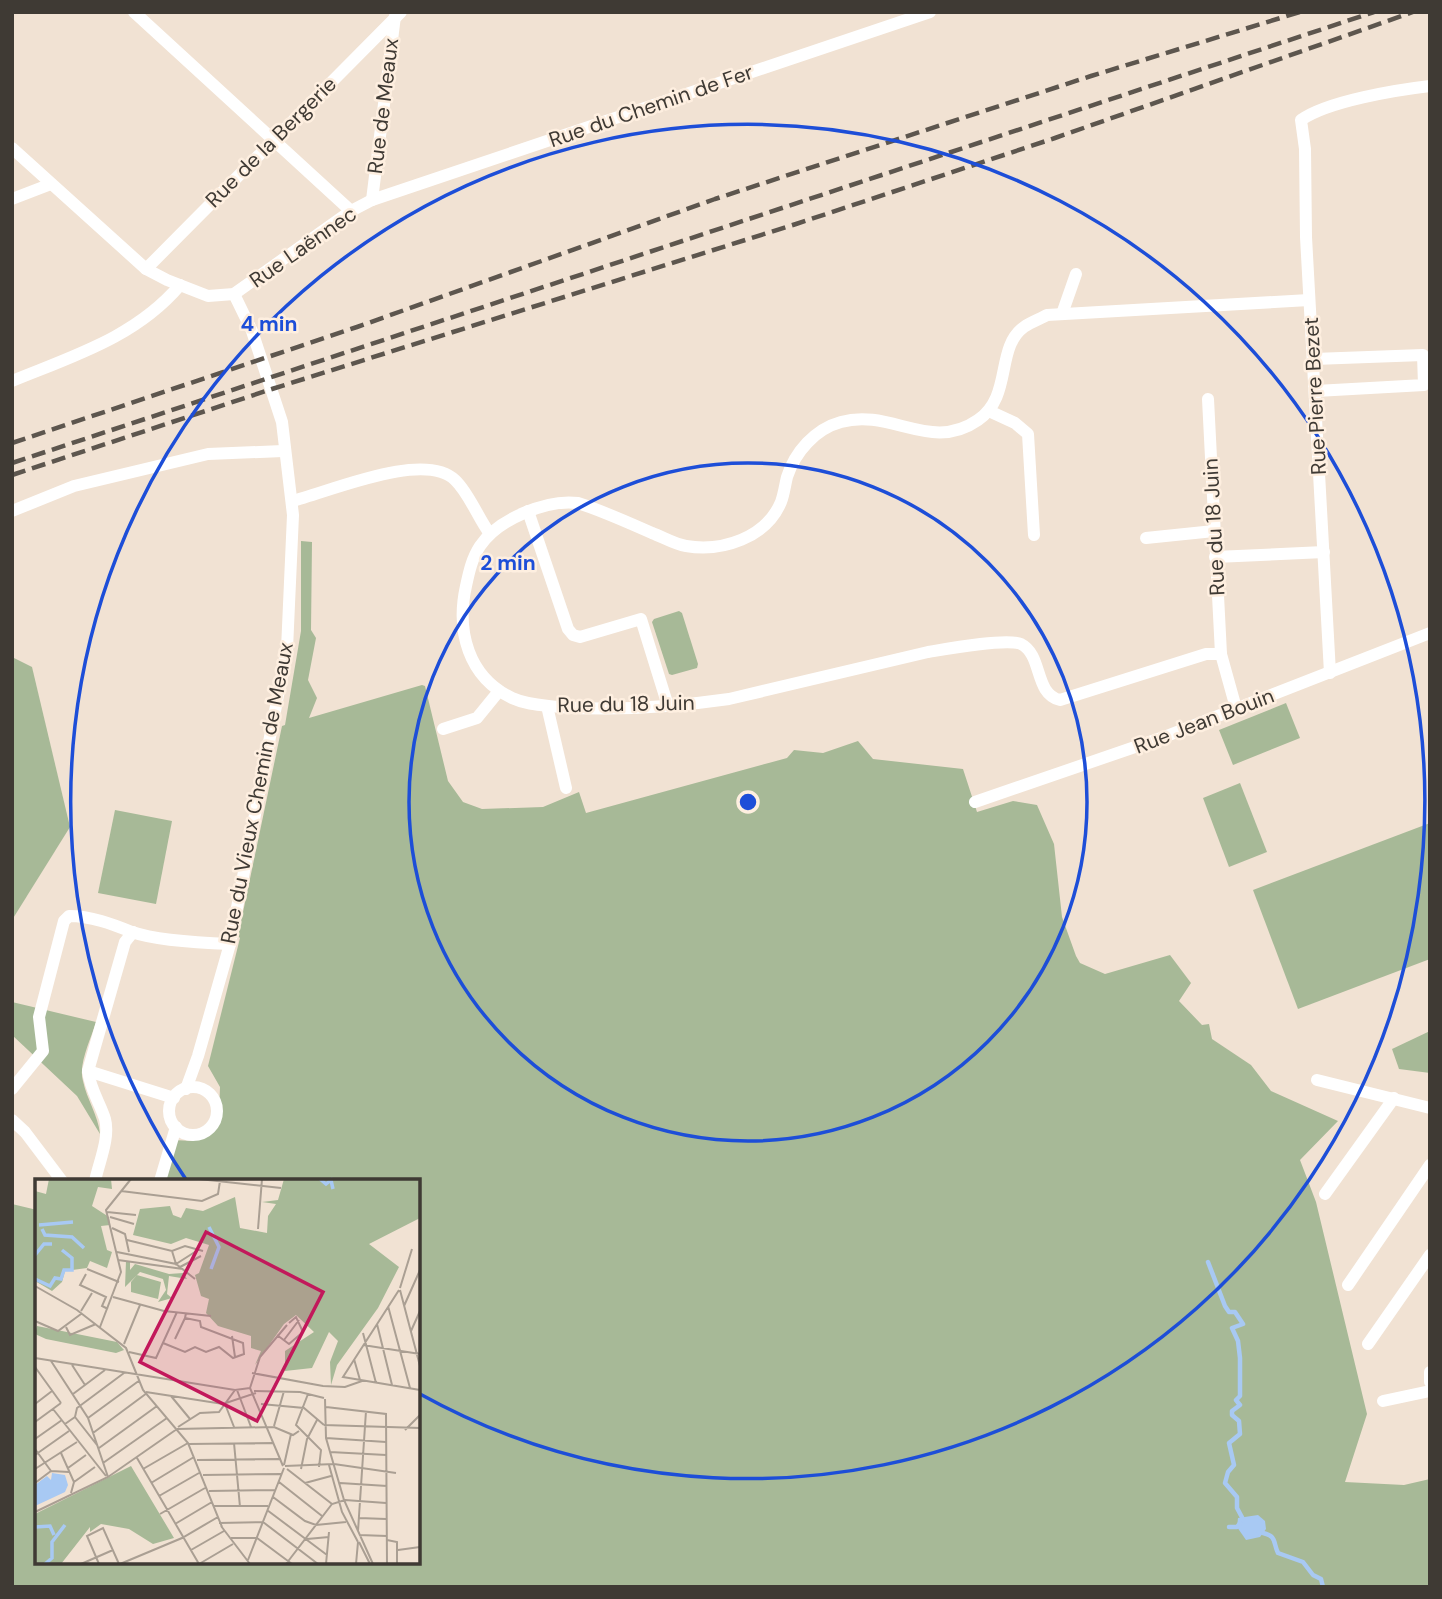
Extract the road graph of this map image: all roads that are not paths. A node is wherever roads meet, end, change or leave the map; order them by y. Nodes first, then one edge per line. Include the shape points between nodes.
1 (134, 12) edge
2 (930, 12) edge
3 (397, 13) edge
4 (895, 21) edge
5 (1430, 86) edge
6 (273, 139) junction
7 (12, 148) edge
8 (51, 184) junction
9 (12, 199) edge
10 (372, 200) junction
11 (351, 211) junction
12 (146, 268) junction
13 (1076, 274) dead end
14 (180, 285) junction
15 (234, 294) junction
16 (1309, 300) junction
17 (1062, 314) junction
18 (1314, 359) junction
19 (12, 382) edge
20 (1315, 391) junction
21 (1208, 399) dead end
22 (989, 411) junction
23 (283, 451) junction
24 (292, 501) junction
25 (12, 511) edge
26 (528, 511) junction
27 (1214, 531) junction
28 (490, 534) junction
29 (1034, 535) dead end
30 (1146, 538) dead end
31 (1324, 552) junction
32 (1215, 556) junction
33 (1430, 633) edge
34 (1221, 654) junction
35 (1330, 673) junction
36 (499, 691) junction
37 (547, 706) junction
38 (668, 706) junction
39 (1236, 708) junction
40 (443, 729) dead end
41 (566, 788) dead end
42 (975, 802) dead end
43 (133, 932) junction
44 (230, 944) junction
45 (88, 1071) junction
46 (1317, 1080) dead end
47 (186, 1089) junction
48 (12, 1090) edge
49 (174, 1098) junction
50 (1394, 1098) junction
51 (1430, 1108) edge
52 (12, 1120) edge
53 (176, 1127) junction
54 (1430, 1164) edge
55 (60, 1179) edge
56 (95, 1179) edge
57 (161, 1179) edge
58 (1325, 1195) dead end
59 (1430, 1255) edge
60 (1348, 1285) dead end
61 (1368, 1345) dead end
62 (1430, 1372) edge
63 (1430, 1382) edge
64 (1430, 1391) edge
65 (1383, 1401) dead end

1 - 6 street
2 - 4 street, Rue du Chemin de Fer
3 - 6 street, Rue de la Bergerie
3 - 10 street, Rue de Meaux
4 - 10 street, Rue du Chemin de Fer
5 - 16 street, Rue Pierre Bezet via 1380,94 1311,113 1301,120
6 - 11 street
6 - 12 street, Rue de la Bergerie
7 - 8 street
8 - 9 street
8 - 12 street
10 - 11 street, Rue Laënnec
11 - 15 street, Rue Laënnec
12 - 14 street
13 - 17 street
14 - 15 street via 208,296
14 - 19 street via 163,305 117,338
15 - 23 street, Rue du Vieux Chemin de Meaux via 252,331 282,422
16 - 17 street
16 - 18 street, Rue Pierre Bezet
17 - 22 street via 1048,315 1018,333
18 - 20 street, Rue Pierre Bezet
18 - 20 street via 1423,355 1424,385
20 - 31 street, Rue Pierre Bezet
21 - 27 street, Rue du 18 Juin
22 - 26 street, Rue du 18 Juin via 957,431 939,433 863,417 828,427 803,448 792,465 773,516 752,534 719,547 682,545 578,503 548,504
22 - 29 street via 1028,434
23 - 24 street, Rue du Vieux Chemin de Meaux
23 - 25 street via 208,454 74,486
24 - 28 street via 369,477 435,470 455,480
24 - 44 street, Rue du Vieux Chemin de Meaux via 287,649
26 - 28 street, Rue du 18 Juin
26 - 38 street via 573,635 580,637 641,619
27 - 30 street
27 - 32 street, Rue du 18 Juin
28 - 36 street, Rue du 18 Juin via 470,568 461,618 466,649
31 - 32 street
31 - 35 street, Rue Pierre Bezet
32 - 34 street, Rue du 18 Juin
33 - 35 street, Rue Jean Bouin
34 - 38 street, Rue du 18 Juin via 1206,654 1060,700 1046,691 1027,649 1018,643 957,647 729,699
34 - 39 street, Rue du 18 Juin
35 - 39 street, Rue Jean Bouin
36 - 37 street, Rue du 18 Juin via 525,703
36 - 40 street via 477,718
37 - 38 street, Rue du 18 Juin
37 - 41 street
39 - 42 street, Rue Jean Bouin
43 - 44 street
43 - 45 street via 125,942
43 - 48 street via 79,916 64,921 39,1017 43,1051
44 - 47 street, Rue du Vieux Chemin de Meaux
45 - 49 street
45 - 56 street via 106,1134
46 - 50 street
47 - 49 street
47 - 53 street via 208,1093 216,1106 215,1121 197,1135
49 - 53 street via 170,1113
50 - 51 street
50 - 58 street
52 - 55 street
53 - 57 street
54 - 60 street
59 - 61 street
62 - 63 street
64 - 65 street

